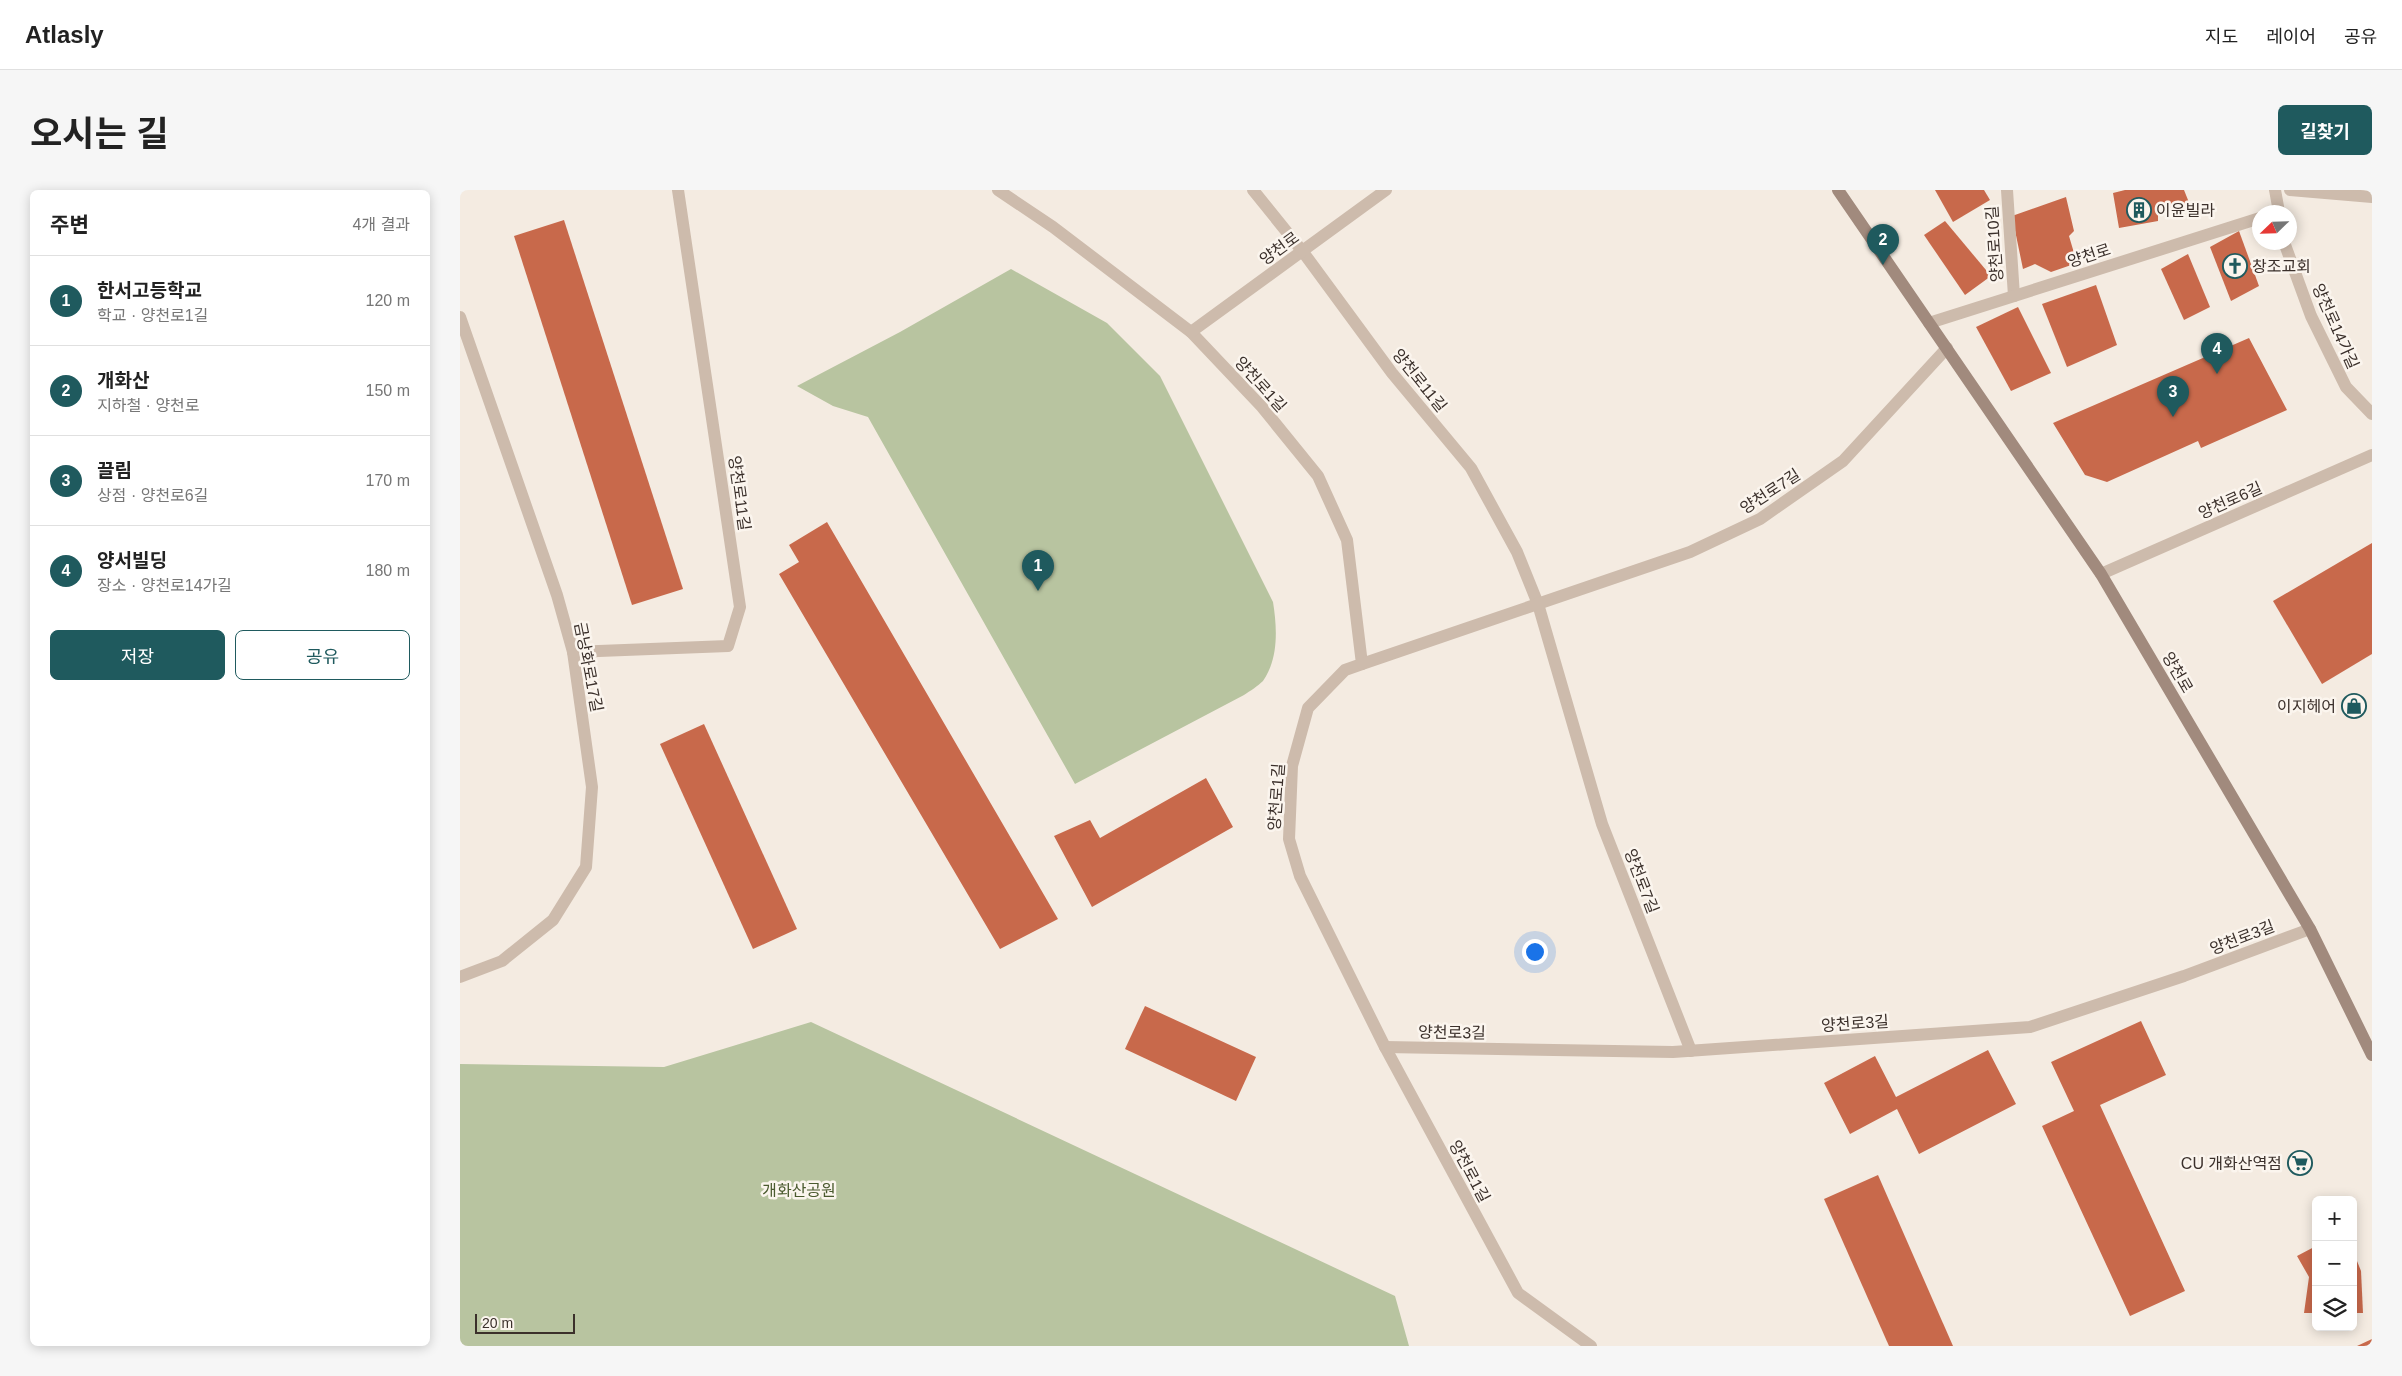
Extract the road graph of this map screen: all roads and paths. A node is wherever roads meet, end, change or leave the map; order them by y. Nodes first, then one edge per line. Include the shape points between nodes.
1 (678, 190) edge
2 (998, 190) edge
3 (1253, 190) edge
4 (1386, 190) edge
5 (1838, 190) edge
6 (2007, 190) edge
7 (2275, 190) edge
8 (2290, 190) edge
9 (2372, 197) edge
10 (2277, 205) edge
11 (2252, 221) edge
12 (2287, 250) edge
13 (1302, 252) junction
14 (2014, 296) junction
15 (460, 317) edge
16 (1929, 323) junction
17 (1191, 332) junction
18 (1947, 348) junction
19 (2372, 414) edge
20 (2372, 455) edge
21 (2101, 574) junction
22 (1538, 604) junction
23 (573, 652) junction
24 (1362, 664) junction
25 (2310, 929) junction
26 (460, 977) edge
27 (1385, 1047) junction
28 (1691, 1051) junction
29 (2372, 1055) edge
30 (1591, 1346) edge

1 - 23 street, 양천로11길 via 740,607 728,646
2 - 17 street, 양천로1길 via 1054,227
3 - 13 street, 양천로11길
4 - 13 street, 양천로
5 - 16 main road, 양천로
6 - 14 street, 양천로10길
7 - 10 street
8 - 9 street
11 - 14 street, 양천로
12 - 19 street, 양천로14가길 via 2311,316 2346,387
13 - 17 street, 양천로
13 - 22 street, 양천로11길 via 1392,373 1471,468 1517,552
14 - 16 street, 양천로
15 - 23 street, 금낭화로17길 via 557,595
16 - 18 main road, 양천로
17 - 24 street, 양천로1길 via 1262,407 1318,476 1347,540
18 - 21 main road, 양천로
18 - 22 street, 양천로7길 via 1843,461 1760,519 1690,552
20 - 21 street, 양천로6길
21 - 25 main road, 양천로
22 - 24 street, 양천로7길
22 - 28 street, 양천로7길 via 1602,824
23 - 26 street, 금낭화로17길 via 592,787 586,867 553,920 502,961
24 - 27 street, 양천로1길 via 1345,670 1308,708 1292,766 1289,839 1300,876
25 - 28 street, 양천로3길 via 2184,976 2030,1027
25 - 29 main road, 양천로
27 - 28 street, 양천로3길
27 - 30 street, 양천로1길 via 1518,1293

